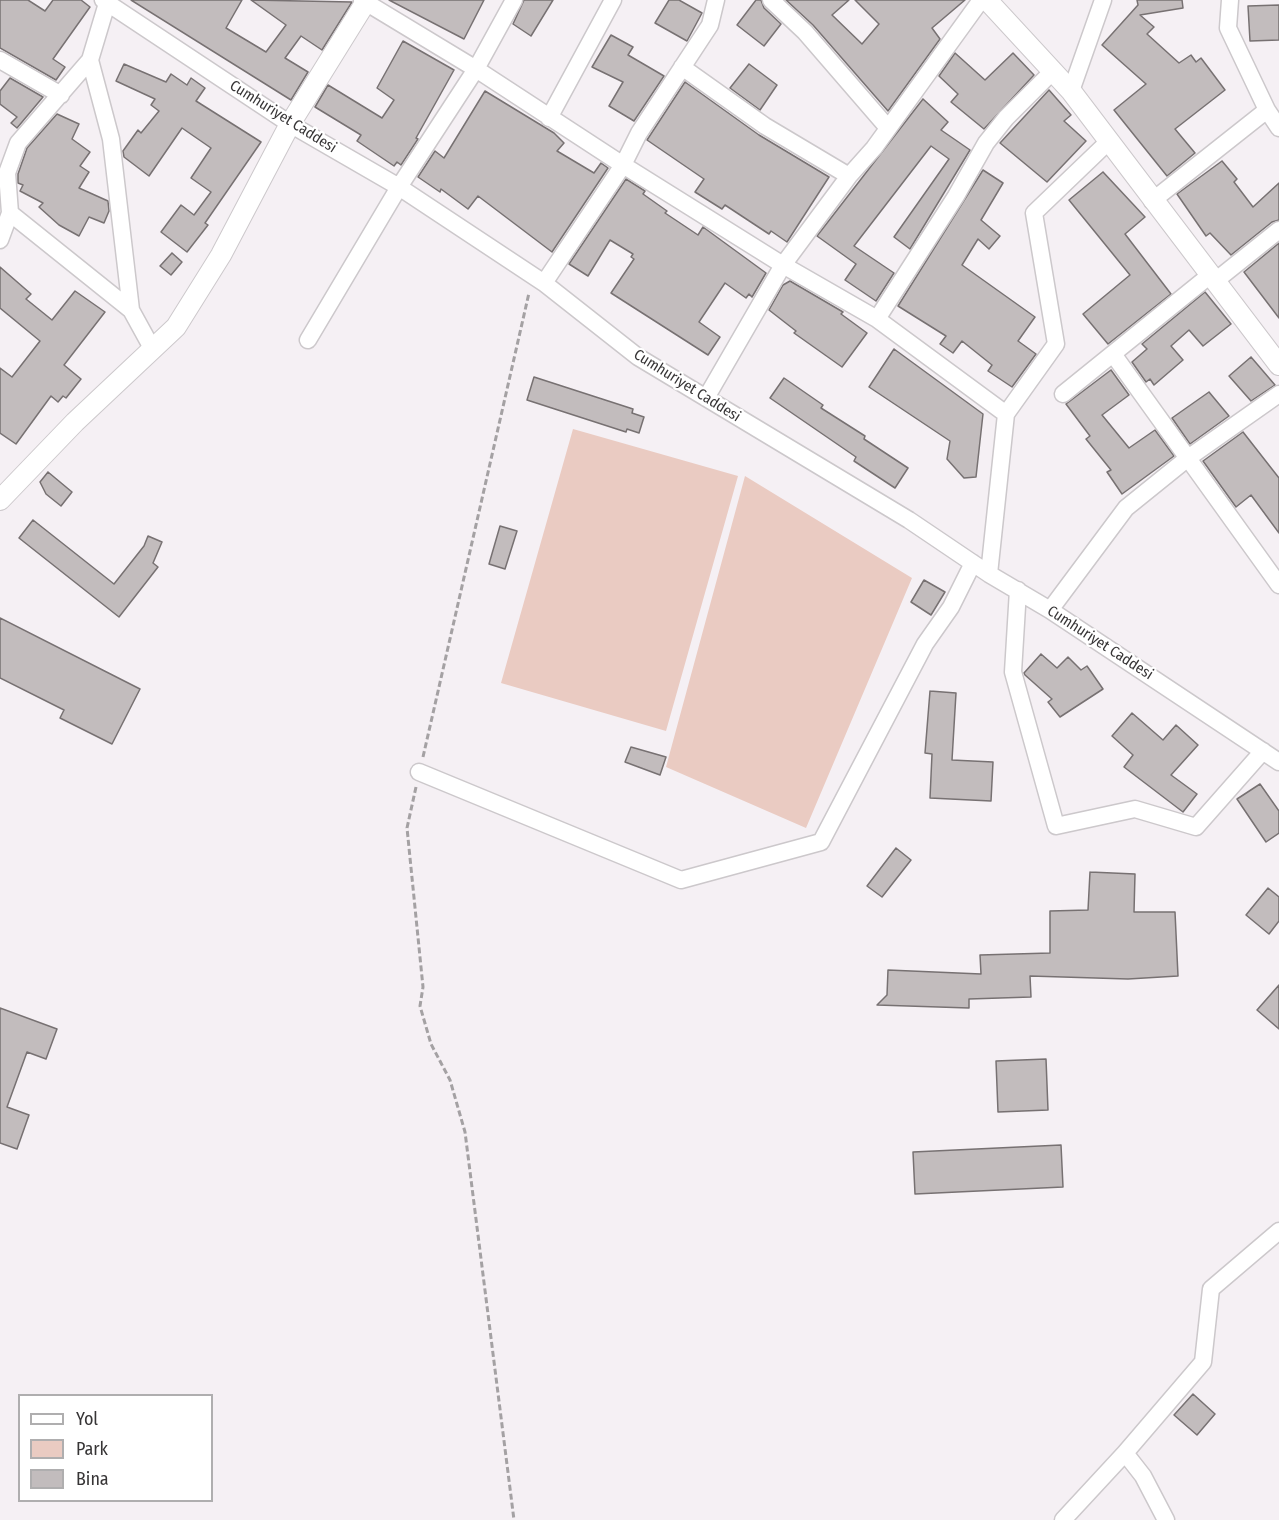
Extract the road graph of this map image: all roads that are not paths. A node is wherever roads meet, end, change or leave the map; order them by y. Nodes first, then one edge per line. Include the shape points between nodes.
1 (514, 0) edge
2 (613, 0) edge
3 (717, 0) edge
4 (771, 0) edge
5 (981, 0) edge
6 (987, 0) edge
7 (1103, 0) edge
8 (1230, 0) edge
9 (106, 1) edge
10 (365, 1) edge
11 (0, 60) edge
12 (90, 60) junction
13 (682, 66) junction
14 (476, 69) junction
15 (1052, 72) junction
16 (1071, 91) junction
17 (61, 95) junction
18 (1267, 110) junction
19 (549, 118) junction
20 (290, 124) junction
21 (888, 128) junction
22 (1279, 128) edge
23 (1108, 142) junction
24 (623, 165) junction
25 (849, 176) junction
26 (399, 187) junction
27 (1152, 201) junction
28 (10, 213) junction
29 (1279, 230) edge
30 (0, 240) edge
31 (783, 265) junction
32 (1211, 279) junction
33 (538, 280) junction
34 (131, 310) junction
35 (877, 319) junction
36 (308, 340) dead end
37 (153, 350) junction
38 (1113, 354) junction
39 (1279, 365) edge
40 (1063, 394) dead end
41 (1279, 394) edge
42 (706, 398) junction
43 (1006, 414) junction
44 (1188, 458) junction
45 (0, 500) edge
46 (973, 563) junction
47 (989, 574) junction
48 (1279, 585) edge
49 (1018, 590) junction
50 (1050, 610) junction
51 (1263, 751) junction
52 (1279, 762) edge
53 (419, 772) road end
54 (1279, 1231) edge
55 (1125, 1453) junction
56 (1063, 1520) edge
57 (1166, 1520) edge

1 - 14 street
2 - 19 street
3 - 13 street via 710,25
4 - 21 street via 805,32
5 - 21 street
6 - 15 street
7 - 16 street
8 - 18 street via 1228,27
9 - 12 street
9 - 20 street, Cumhuriyet Caddesi
10 - 14 street
10 - 20 street
11 - 17 street
12 - 17 street
12 - 34 street via 111,140
13 - 24 street
13 - 25 street via 765,126
14 - 19 street
14 - 26 street
15 - 16 street
15 - 35 street via 986,144
16 - 23 street
17 - 28 street via 18,143 7,173
18 - 22 street
18 - 27 street
19 - 24 street
20 - 26 street, Cumhuriyet Caddesi
20 - 37 street via 221,255 176,327
21 - 25 street
23 - 27 street
23 - 43 street via 1034,213 1056,344
24 - 31 street
24 - 33 street
25 - 31 street
26 - 33 street, Cumhuriyet Caddesi
26 - 36 street
27 - 32 street
28 - 30 street
28 - 34 street
29 - 32 street
31 - 35 street
31 - 42 street
32 - 38 street
32 - 39 street
33 - 42 street, Cumhuriyet Caddesi via 638,357
34 - 37 street
35 - 43 street
37 - 45 street via 75,422
38 - 40 street
38 - 44 street
41 - 44 street
42 - 46 street, Cumhuriyet Caddesi
43 - 47 street
44 - 48 street
44 - 50 street via 1126,508
46 - 47 street, Cumhuriyet Caddesi
46 - 53 street via 951,607 925,644 821,842 681,880
47 - 49 street, Cumhuriyet Caddesi
49 - 50 street, Cumhuriyet Caddesi
49 - 51 street via 1013,672 1056,826 1135,809 1196,827
50 - 51 street, Cumhuriyet Caddesi
51 - 52 street, Cumhuriyet Caddesi
54 - 55 street via 1211,1289 1203,1362
55 - 56 street
55 - 57 street via 1143,1476

